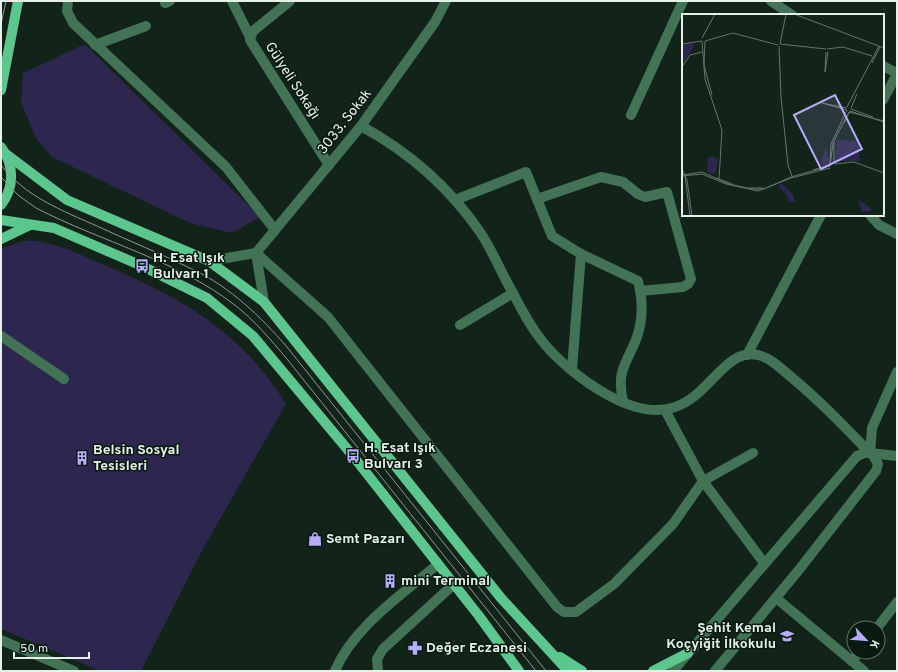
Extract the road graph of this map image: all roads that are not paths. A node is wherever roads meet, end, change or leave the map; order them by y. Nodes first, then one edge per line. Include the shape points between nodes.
1 (18, 1) edge
2 (68, 1) edge
3 (232, 1) edge
4 (446, 1) edge
5 (683, 1) edge
6 (285, 3) edge
7 (776, 8) edge
8 (790, 14) edge
9 (146, 26) dead end
10 (250, 37) junction
11 (95, 45) junction
12 (884, 66) edge
13 (897, 73) edge
14 (1, 90) edge
15 (884, 98) edge
16 (631, 115) dead end
17 (361, 126) junction
18 (1, 138) edge
19 (3, 150) edge
20 (329, 164) junction
21 (537, 199) junction
22 (455, 200) junction
23 (1, 205) edge
24 (820, 216) edge
25 (871, 216) edge
26 (1, 220) edge
27 (31, 225) junction
28 (275, 230) junction
29 (897, 234) edge
30 (1, 239) edge
31 (256, 253) junction
32 (581, 254) junction
33 (209, 262) junction
34 (640, 291) junction
35 (513, 293) junction
36 (264, 302) junction
37 (460, 325) dead end
38 (1, 336) edge
39 (747, 355) junction
40 (572, 369) junction
41 (897, 372) edge
42 (64, 380) dead end
43 (623, 402) junction
44 (665, 410) junction
45 (753, 453) dead end
46 (870, 453) junction
47 (897, 456) edge
48 (703, 481) junction
49 (438, 564) junction
50 (764, 564) junction
51 (454, 584) junction
52 (776, 598) junction
53 (897, 602) edge
54 (883, 620) edge
55 (1, 640) edge
56 (546, 647) junction
57 (688, 653) junction
58 (852, 661) joint
59 (74, 671) edge
60 (335, 671) edge
61 (378, 671) edge
62 (519, 671) edge
63 (568, 671) edge
64 (582, 671) edge
65 (653, 671) edge
66 (674, 671) edge
67 (715, 671) edge
68 (864, 671) edge

1 - 14 main road
2 - 11 street via 67,11 70,20
3 - 10 street
4 - 17 street, 3033. Sokak via 435,22
5 - 16 street
6 - 10 street, Gülyeli Sokağı via 253,31
7 - 8 street
9 - 11 street
10 - 20 street, Gülyeli Sokağı via 251,43
11 - 28 street via 226,167
12 - 13 street
13 - 15 street
17 - 20 street, 3033. Sokak
17 - 22 street via 412,158
18 - 19 main road
19 - 23 main road via 12,178 8,194
19 - 33 main road via 68,200
20 - 28 street, 3033. Sokak
21 - 22 street via 526,172
21 - 32 street via 552,236
21 - 34 street via 601,177 623,182 645,197 667,192 691,278 683,288
22 - 35 street via 488,244
24 - 39 street
25 - 29 street via 879,225
26 - 27 main road
27 - 30 main road
27 - 49 main road via 54,228 175,282 207,298 253,336 353,456
28 - 31 street, 3033. Sokak
31 - 33 street
31 - 36 street
31 - 48 street via 328,317 557,607 564,612 580,610 614,584 673,524
32 - 34 street via 638,282
32 - 40 street
33 - 36 main road
34 - 43 street via 642,309 639,329 621,374
35 - 37 street
35 - 40 street via 542,340
36 - 56 main road via 501,598
38 - 42 street
39 - 44 street via 737,357 691,400
39 - 46 street via 759,355 771,360 821,401
40 - 43 street via 600,390
41 - 46 street via 872,428
43 - 44 street via 641,408
44 - 48 street
45 - 48 street
46 - 47 street
46 - 50 street via 863,452 857,456
46 - 52 street via 877,461 876,471
48 - 50 street
49 - 51 main road
49 - 60 street via 358,633
50 - 57 street
51 - 61 street via 383,648 377,659
51 - 62 main road
52 - 58 street
52 - 67 street
53 - 54 street
55 - 59 street
56 - 63 main road
56 - 64 main road
57 - 65 main road
57 - 66 street
58 - 68 street

